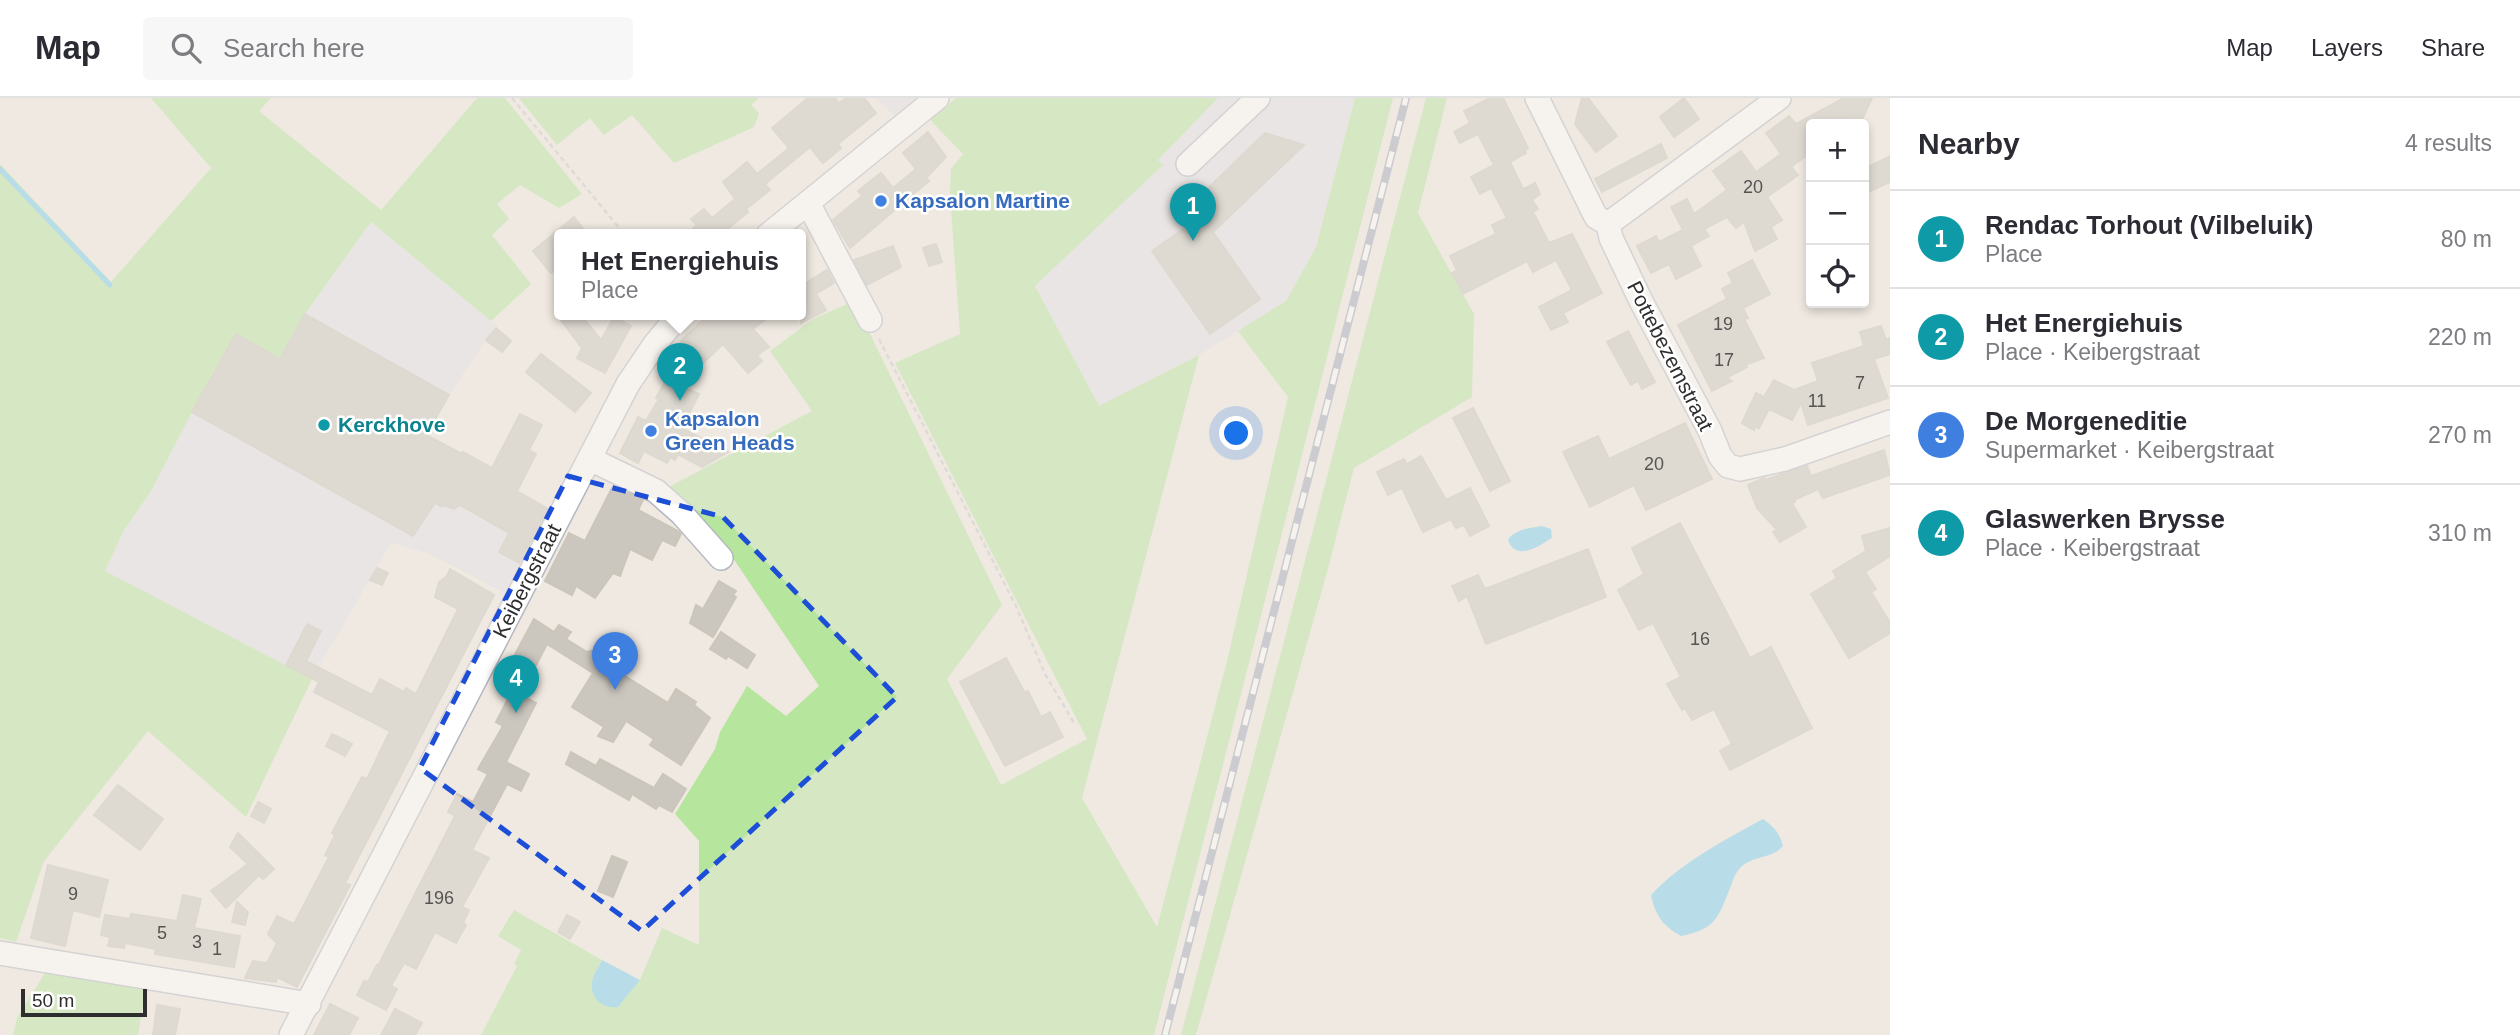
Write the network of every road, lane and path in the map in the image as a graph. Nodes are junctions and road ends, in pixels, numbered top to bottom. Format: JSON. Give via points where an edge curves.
{"nodes":[{"id":1,"x":512,"y":98,"type":"edge"},
{"id":2,"x":937,"y":98,"type":"edge"},
{"id":3,"x":1258,"y":98,"type":"edge"},
{"id":4,"x":1537,"y":98,"type":"edge"},
{"id":5,"x":1779,"y":98,"type":"edge"},
{"id":6,"x":1188,"y":164,"type":"dead end"},
{"id":7,"x":808,"y":203,"type":"junction"},
{"id":8,"x":1608,"y":223,"type":"junction"},
{"id":9,"x":620,"y":229,"type":"edge"},
{"id":10,"x":776,"y":229,"type":"edge"},
{"id":11,"x":675,"y":320,"type":"edge"},
{"id":12,"x":870,"y":320,"type":"joint"},
{"id":13,"x":1890,"y":422,"type":"edge"},
{"id":14,"x":590,"y":459,"type":"junction"},
{"id":15,"x":721,"y":558,"type":"dead end"},
{"id":16,"x":1074,"y":723,"type":"dead end"},
{"id":17,"x":0,"y":953,"type":"edge"},
{"id":18,"x":309,"y":1004,"type":"junction"},
{"id":19,"x":291,"y":1035,"type":"edge"}],
"edges":[{"from":1,"to":9,"type":"path"},
{"from":2,"to":7,"type":"street"},
{"from":3,"to":6,"type":"street"},
{"from":4,"to":8,"type":"street","name":"Pottebezemstraat","via":[[1596,217]]},
{"from":5,"to":8,"type":"street"},
{"from":7,"to":10,"type":"street"},
{"from":7,"to":12,"type":"street"},
{"from":8,"to":13,"type":"street","name":"Pottebezemstraat","via":[[1641,301],[1728,466],[1740,469],[1785,460]]},
{"from":11,"to":14,"type":"street","name":"Keibergstraat","via":[[628,384]]},
{"from":12,"to":16,"type":"path","via":[[1017,606],[1045,674]]},
{"from":14,"to":15,"type":"street","via":[[656,491]]},
{"from":14,"to":18,"type":"street","name":"Keibergstraat"},
{"from":17,"to":18,"type":"street"},
{"from":18,"to":19,"type":"street","name":"Keibergstraat"}]}
